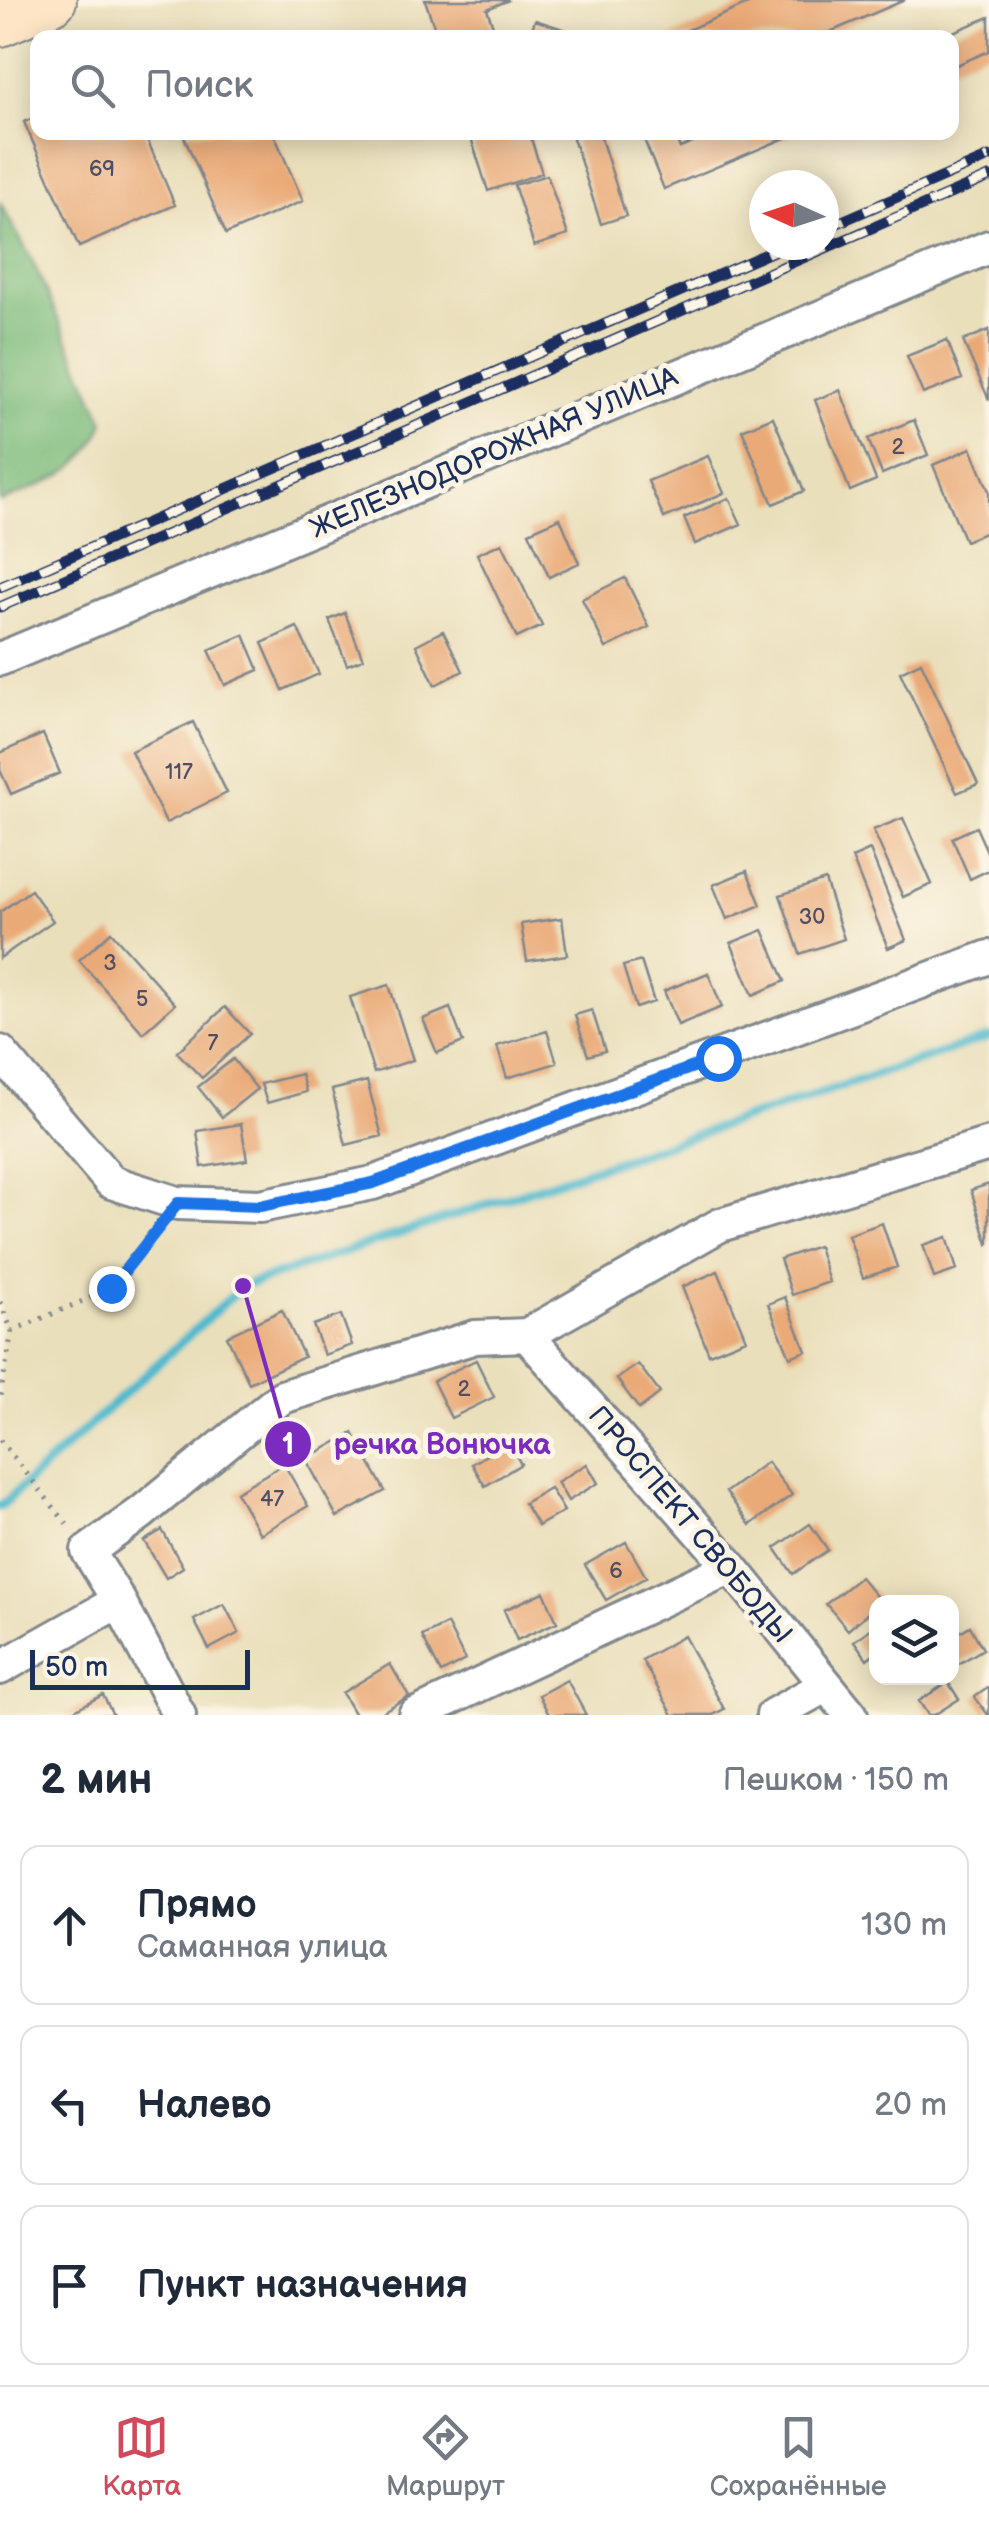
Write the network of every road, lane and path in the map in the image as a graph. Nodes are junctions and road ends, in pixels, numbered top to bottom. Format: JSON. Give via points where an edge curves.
{"nodes":[{"id":1,"x":52,"y":0,"type":"edge"},
{"id":2,"x":0,"y":22,"type":"edge"},
{"id":3,"x":989,"y":247,"type":"edge"},
{"id":4,"x":0,"y":659,"type":"edge"},
{"id":5,"x":989,"y":958,"type":"edge"},
{"id":6,"x":0,"y":1052,"type":"edge"},
{"id":7,"x":989,"y":1144,"type":"edge"},
{"id":8,"x":178,"y":1203,"type":"junction"},
{"id":9,"x":0,"y":1302,"type":"edge"},
{"id":10,"x":12,"y":1331,"type":"junction"},
{"id":11,"x":526,"y":1336,"type":"junction"},
{"id":12,"x":0,"y":1397,"type":"edge"},
{"id":13,"x":0,"y":1440,"type":"edge"},
{"id":14,"x":88,"y":1550,"type":"junction"},
{"id":15,"x":731,"y":1567,"type":"junction"},
{"id":16,"x":119,"y":1601,"type":"junction"},
{"id":17,"x":0,"y":1668,"type":"edge"},
{"id":18,"x":825,"y":1686,"type":"junction"},
{"id":19,"x":179,"y":1715,"type":"edge"},
{"id":20,"x":415,"y":1715,"type":"edge"},
{"id":21,"x":773,"y":1715,"type":"edge"},
{"id":22,"x":851,"y":1715,"type":"edge"}],
"edges":[{"from":1,"to":2,"type":"street"},
{"from":3,"to":4,"type":"street","name":"ЖЕЛЕЗНОДОРОЖНАЯ УЛИЦА"},
{"from":5,"to":8,"type":"street","via":[[373,1183],[260,1206]]},
{"from":6,"to":8,"type":"street","via":[[111,1182]]},
{"from":7,"to":11,"type":"street","via":[[720,1225]]},
{"from":8,"to":10,"type":"path","via":[[111,1288]]},
{"from":9,"to":10,"type":"path"},
{"from":10,"to":12,"type":"path"},
{"from":11,"to":14,"type":"street","via":[[476,1337],[282,1398]]},
{"from":11,"to":15,"type":"street","name":"ПРОСПЕКТ СВОБОДЫ"},
{"from":13,"to":14,"type":"path"},
{"from":14,"to":16,"type":"street"},
{"from":15,"to":18,"type":"street","name":"ПРОСПЕКТ СВОБОДЫ"},
{"from":15,"to":20,"type":"street"},
{"from":16,"to":17,"type":"street"},
{"from":16,"to":19,"type":"street"},
{"from":18,"to":21,"type":"street"},
{"from":18,"to":22,"type":"street","name":"ПРОСПЕКТ СВОБОДЫ"}]}
